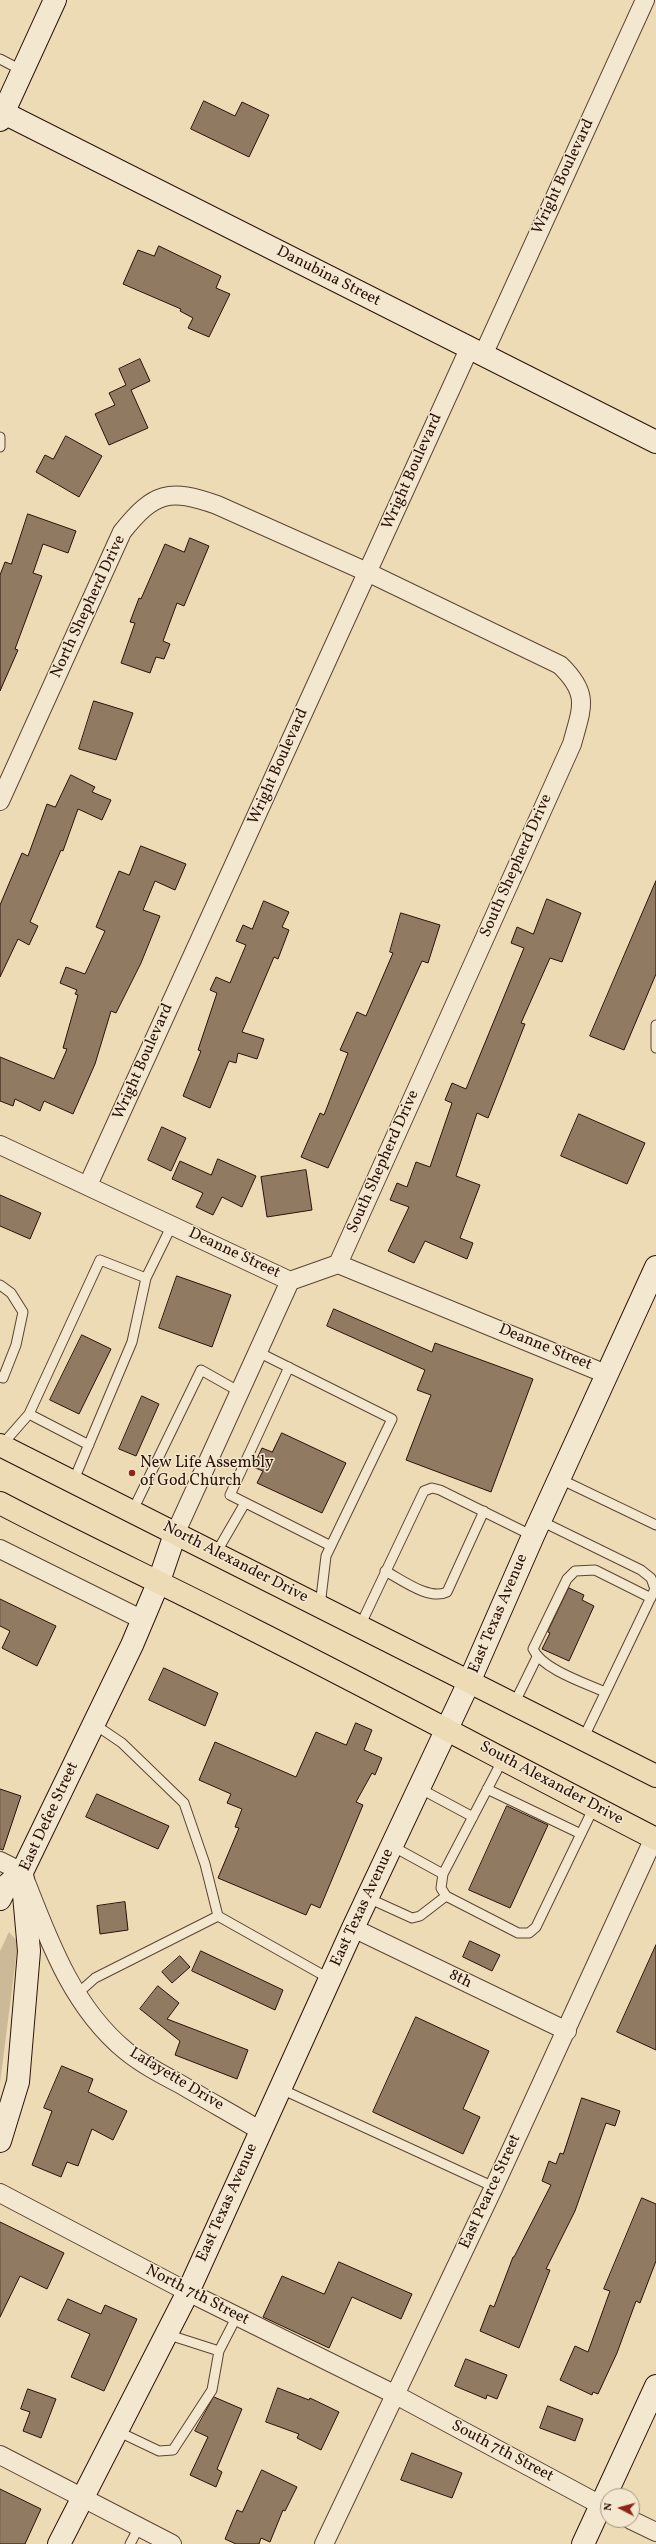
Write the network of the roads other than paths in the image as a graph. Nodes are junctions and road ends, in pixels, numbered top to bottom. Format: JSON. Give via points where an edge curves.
{"nodes":[{"id":1,"x":55,"y":0,"type":"edge"},
{"id":2,"x":645,"y":0,"type":"edge"},
{"id":3,"x":0,"y":59,"type":"edge"},
{"id":4,"x":23,"y":71,"type":"junction"},
{"id":5,"x":1,"y":115,"type":"edge"},
{"id":6,"x":476,"y":352,"type":"junction"},
{"id":7,"x":0,"y":437,"type":"edge"},
{"id":8,"x":656,"y":442,"type":"edge"},
{"id":9,"x":0,"y":447,"type":"edge"},
{"id":10,"x":367,"y":572,"type":"junction"},
{"id":11,"x":0,"y":801,"type":"edge"},
{"id":12,"x":656,"y":1025,"type":"edge"},
{"id":13,"x":656,"y":1048,"type":"edge"},
{"id":14,"x":0,"y":1145,"type":"edge"},
{"id":15,"x":88,"y":1185,"type":"junction"},
{"id":16,"x":172,"y":1225,"type":"junction"},
{"id":17,"x":338,"y":1264,"type":"junction"},
{"id":18,"x":656,"y":1267,"type":"edge"},
{"id":19,"x":146,"y":1278,"type":"junction"},
{"id":20,"x":290,"y":1281,"type":"junction"},
{"id":21,"x":0,"y":1285,"type":"edge"},
{"id":22,"x":258,"y":1352,"type":"junction"},
{"id":23,"x":289,"y":1367,"type":"junction"},
{"id":24,"x":606,"y":1374,"type":"junction"},
{"id":25,"x":0,"y":1377,"type":"edge"},
{"id":26,"x":240,"y":1392,"type":"junction"},
{"id":27,"x":29,"y":1414,"type":"junction"},
{"id":28,"x":0,"y":1445,"type":"edge"},
{"id":29,"x":89,"y":1445,"type":"junction"},
{"id":30,"x":560,"y":1479,"type":"junction"},
{"id":31,"x":73,"y":1482,"type":"junction"},
{"id":32,"x":245,"y":1502,"type":"junction"},
{"id":33,"x":0,"y":1503,"type":"edge"},
{"id":34,"x":484,"y":1511,"type":"junction"},
{"id":35,"x":132,"y":1512,"type":"junction"},
{"id":36,"x":656,"y":1525,"type":"edge"},
{"id":37,"x":537,"y":1529,"type":"junction"},
{"id":38,"x":175,"y":1534,"type":"junction"},
{"id":39,"x":331,"y":1546,"type":"junction"},
{"id":40,"x":0,"y":1549,"type":"edge"},
{"id":41,"x":215,"y":1554,"type":"junction"},
{"id":42,"x":385,"y":1571,"type":"junction"},
{"id":43,"x":159,"y":1581,"type":"junction"},
{"id":44,"x":651,"y":1598,"type":"junction"},
{"id":45,"x":320,"y":1606,"type":"junction"},
{"id":46,"x":143,"y":1620,"type":"junction"},
{"id":47,"x":360,"y":1626,"type":"junction"},
{"id":48,"x":537,"y":1657,"type":"junction"},
{"id":49,"x":469,"y":1682,"type":"junction"},
{"id":50,"x":605,"y":1692,"type":"junction"},
{"id":51,"x":514,"y":1702,"type":"junction"},
{"id":52,"x":94,"y":1724,"type":"junction"},
{"id":53,"x":447,"y":1729,"type":"junction"},
{"id":54,"x":583,"y":1739,"type":"junction"},
{"id":55,"x":503,"y":1759,"type":"junction"},
{"id":56,"x":656,"y":1776,"type":"edge"},
{"id":57,"x":419,"y":1788,"type":"junction"},
{"id":58,"x":487,"y":1789,"type":"junction"},
{"id":59,"x":594,"y":1807,"type":"junction"},
{"id":60,"x":473,"y":1817,"type":"junction"},
{"id":61,"x":581,"y":1834,"type":"junction"},
{"id":62,"x":655,"y":1839,"type":"edge"},
{"id":63,"x":392,"y":1846,"type":"junction"},
{"id":64,"x":0,"y":1861,"type":"edge"},
{"id":65,"x":22,"y":1872,"type":"junction"},
{"id":66,"x":443,"y":1874,"type":"junction"},
{"id":67,"x":446,"y":1896,"type":"junction"},
{"id":68,"x":368,"y":1898,"type":"junction"},
{"id":69,"x":0,"y":1899,"type":"edge"},
{"id":70,"x":218,"y":1916,"type":"junction"},
{"id":71,"x":354,"y":1928,"type":"junction"},
{"id":72,"x":330,"y":1979,"type":"junction"},
{"id":73,"x":76,"y":1994,"type":"junction"},
{"id":74,"x":567,"y":2031,"type":"junction"},
{"id":75,"x":281,"y":2089,"type":"junction"},
{"id":76,"x":261,"y":2131,"type":"junction"},
{"id":77,"x":0,"y":2141,"type":"edge"},
{"id":78,"x":494,"y":2187,"type":"junction"},
{"id":79,"x":0,"y":2193,"type":"edge"},
{"id":80,"x":188,"y":2292,"type":"junction"},
{"id":81,"x":237,"y":2316,"type":"junction"},
{"id":82,"x":166,"y":2334,"type":"junction"},
{"id":83,"x":219,"y":2351,"type":"junction"},
{"id":84,"x":656,"y":2386,"type":"edge"},
{"id":85,"x":396,"y":2395,"type":"junction"},
{"id":86,"x":117,"y":2431,"type":"junction"},
{"id":87,"x":0,"y":2455,"type":"edge"},
{"id":88,"x":613,"y":2488,"type":"edge"},
{"id":89,"x":83,"y":2497,"type":"junction"},
{"id":90,"x":600,"y":2504,"type":"edge"},
{"id":91,"x":600,"y":2515,"type":"edge"},
{"id":92,"x":640,"y":2524,"type":"edge"},
{"id":93,"x":139,"y":2527,"type":"junction"},
{"id":94,"x":656,"y":2532,"type":"edge"},
{"id":95,"x":59,"y":2544,"type":"edge"},
{"id":96,"x":130,"y":2544,"type":"edge"},
{"id":97,"x":172,"y":2544,"type":"edge"},
{"id":98,"x":324,"y":2544,"type":"edge"},
{"id":99,"x":583,"y":2544,"type":"edge"}],
"edges":[{"from":1,"to":4,"type":"main road"},
{"from":2,"to":6,"type":"street","name":"Wright Boulevard"},
{"from":3,"to":4,"type":"lane"},
{"from":4,"to":5,"type":"main road"},
{"from":5,"to":6,"type":"main road","name":"Danubina Street"},
{"from":6,"to":8,"type":"main road","name":"Danubina Street"},
{"from":6,"to":10,"type":"street","name":"Wright Boulevard"},
{"from":7,"to":9,"type":"lane"},
{"from":10,"to":11,"type":"street","name":"North Shepherd Drive","via":[[196,497],[174,495],[156,498],[137,513],[122,532]]},
{"from":10,"to":15,"type":"street","name":"Wright Boulevard"},
{"from":10,"to":17,"type":"street","name":"South Shepherd Drive","via":[[560,665],[575,679],[582,694],[580,716],[572,744]]},
{"from":12,"to":13,"type":"lane"},
{"from":14,"to":15,"type":"street","name":"Deanne Street"},
{"from":15,"to":16,"type":"street","name":"Deanne Street"},
{"from":16,"to":19,"type":"lane"},
{"from":16,"to":20,"type":"street","name":"Deanne Street"},
{"from":17,"to":20,"type":"street","name":"Deanne Street"},
{"from":17,"to":24,"type":"street","name":"Deanne Street"},
{"from":18,"to":24,"type":"main road","name":"East Texas Avenue"},
{"from":19,"to":27,"type":"lane","via":[[100,1260]]},
{"from":19,"to":29,"type":"lane","via":[[132,1342]]},
{"from":20,"to":22,"type":"street"},
{"from":21,"to":25,"type":"lane","via":[[11,1293],[22,1312],[16,1345],[3,1378]]},
{"from":22,"to":23,"type":"lane"},
{"from":22,"to":26,"type":"street"},
{"from":23,"to":32,"type":"lane","via":[[230,1495]]},
{"from":23,"to":39,"type":"lane","via":[[392,1419]]},
{"from":24,"to":30,"type":"main road","name":"East Texas Avenue"},
{"from":26,"to":35,"type":"lane","via":[[201,1370]]},
{"from":26,"to":38,"type":"street"},
{"from":27,"to":28,"type":"lane"},
{"from":27,"to":29,"type":"lane"},
{"from":28,"to":31,"type":"main road","name":"North Alexander Drive"},
{"from":29,"to":31,"type":"lane"},
{"from":30,"to":36,"type":"lane"},
{"from":30,"to":37,"type":"main road","name":"East Texas Avenue"},
{"from":31,"to":35,"type":"main road","name":"North Alexander Drive"},
{"from":32,"to":39,"type":"lane"},
{"from":32,"to":41,"type":"lane"},
{"from":33,"to":43,"type":"main road","via":[[91,1551]]},
{"from":34,"to":37,"type":"lane"},
{"from":34,"to":42,"type":"lane","via":[[440,1490],[432,1488],[424,1491]]},
{"from":34,"to":42,"type":"lane","via":[[447,1592],[440,1595],[432,1594]]},
{"from":35,"to":38,"type":"main road","name":"North Alexander Drive"},
{"from":37,"to":44,"type":"lane","via":[[641,1570],[651,1578],[655,1589]]},
{"from":37,"to":49,"type":"main road","name":"East Texas Avenue"},
{"from":38,"to":41,"type":"main road","name":"North Alexander Drive"},
{"from":38,"to":43,"type":"main road","name":"East Defee Street"},
{"from":39,"to":45,"type":"lane","via":[[326,1556]]},
{"from":40,"to":46,"type":"street"},
{"from":41,"to":45,"type":"main road","name":"North Alexander Drive"},
{"from":42,"to":47,"type":"lane"},
{"from":43,"to":46,"type":"main road","name":"East Defee Street"},
{"from":43,"to":53,"type":"main road"},
{"from":44,"to":48,"type":"lane","via":[[595,1570],[575,1571],[567,1579],[534,1648]]},
{"from":44,"to":50,"type":"lane"},
{"from":45,"to":47,"type":"main road","name":"North Alexander Drive"},
{"from":46,"to":52,"type":"main road","name":"East Defee Street"},
{"from":47,"to":49,"type":"main road","name":"North Alexander Drive"},
{"from":48,"to":50,"type":"lane","via":[[548,1665]]},
{"from":48,"to":51,"type":"lane"},
{"from":49,"to":51,"type":"main road"},
{"from":49,"to":53,"type":"main road","name":"East Texas Avenue"},
{"from":50,"to":54,"type":"lane"},
{"from":51,"to":54,"type":"main road"},
{"from":52,"to":65,"type":"main road","name":"East Defee Street"},
{"from":52,"to":70,"type":"lane","via":[[122,1743],[184,1803]]},
{"from":53,"to":55,"type":"main road","name":"South Alexander Drive"},
{"from":53,"to":57,"type":"main road","name":"East Texas Avenue"},
{"from":54,"to":56,"type":"main road"},
{"from":55,"to":58,"type":"lane"},
{"from":55,"to":59,"type":"main road","name":"South Alexander Drive"},
{"from":57,"to":60,"type":"lane"},
{"from":57,"to":63,"type":"main road","name":"East Texas Avenue"},
{"from":58,"to":60,"type":"lane"},
{"from":58,"to":61,"type":"lane"},
{"from":59,"to":61,"type":"lane"},
{"from":59,"to":62,"type":"main road","name":"South Alexander Drive"},
{"from":60,"to":66,"type":"lane"},
{"from":61,"to":67,"type":"lane","via":[[536,1927],[529,1933],[518,1933]]},
{"from":62,"to":74,"type":"street","name":"East Pearce Street"},
{"from":63,"to":66,"type":"lane"},
{"from":63,"to":68,"type":"main road","name":"East Texas Avenue"},
{"from":64,"to":65,"type":"street"},
{"from":65,"to":69,"type":"main road","via":[[7,1885]]},
{"from":65,"to":73,"type":"street","name":"Lafayette Drive","via":[[50,1944]]},
{"from":65,"to":77,"type":"main road","name":"East Defee Street","via":[[28,1959],[18,2082]]},
{"from":66,"to":67,"type":"lane","via":[[441,1888]]},
{"from":67,"to":68,"type":"lane","via":[[420,1916],[412,1918]]},
{"from":68,"to":71,"type":"main road","name":"East Texas Avenue"},
{"from":70,"to":72,"type":"lane"},
{"from":70,"to":73,"type":"lane","via":[[95,1978]]},
{"from":71,"to":72,"type":"main road","name":"East Texas Avenue"},
{"from":71,"to":74,"type":"street","name":"8th"},
{"from":72,"to":75,"type":"main road","name":"East Texas Avenue"},
{"from":73,"to":76,"type":"street","name":"Lafayette Drive","via":[[126,2051]]},
{"from":74,"to":78,"type":"street","name":"East Pearce Street"},
{"from":75,"to":76,"type":"main road","name":"East Texas Avenue"},
{"from":75,"to":78,"type":"lane"},
{"from":76,"to":80,"type":"main road","name":"East Texas Avenue"},
{"from":78,"to":85,"type":"street","name":"East Pearce Street"},
{"from":79,"to":80,"type":"street","name":"North 7th Street"},
{"from":80,"to":81,"type":"street","name":"North 7th Street"},
{"from":80,"to":82,"type":"main road","name":"East Texas Avenue"},
{"from":81,"to":83,"type":"lane"},
{"from":81,"to":85,"type":"street","name":"North 7th Street"},
{"from":82,"to":83,"type":"lane"},
{"from":82,"to":86,"type":"main road","name":"East Texas Avenue"},
{"from":83,"to":86,"type":"lane","via":[[212,2390],[173,2450],[159,2451]]},
{"from":84,"to":88,"type":"main road"},
{"from":85,"to":90,"type":"street","name":"South 7th Street"},
{"from":85,"to":98,"type":"street","name":"East Pearce Street"},
{"from":86,"to":89,"type":"main road","name":"East Texas Avenue"},
{"from":87,"to":89,"type":"street"},
{"from":89,"to":93,"type":"street"},
{"from":89,"to":95,"type":"main road","name":"East Texas Avenue"},
{"from":91,"to":99,"type":"main road"},
{"from":92,"to":94,"type":"street"},
{"from":93,"to":96,"type":"lane"},
{"from":93,"to":97,"type":"street"}]}
